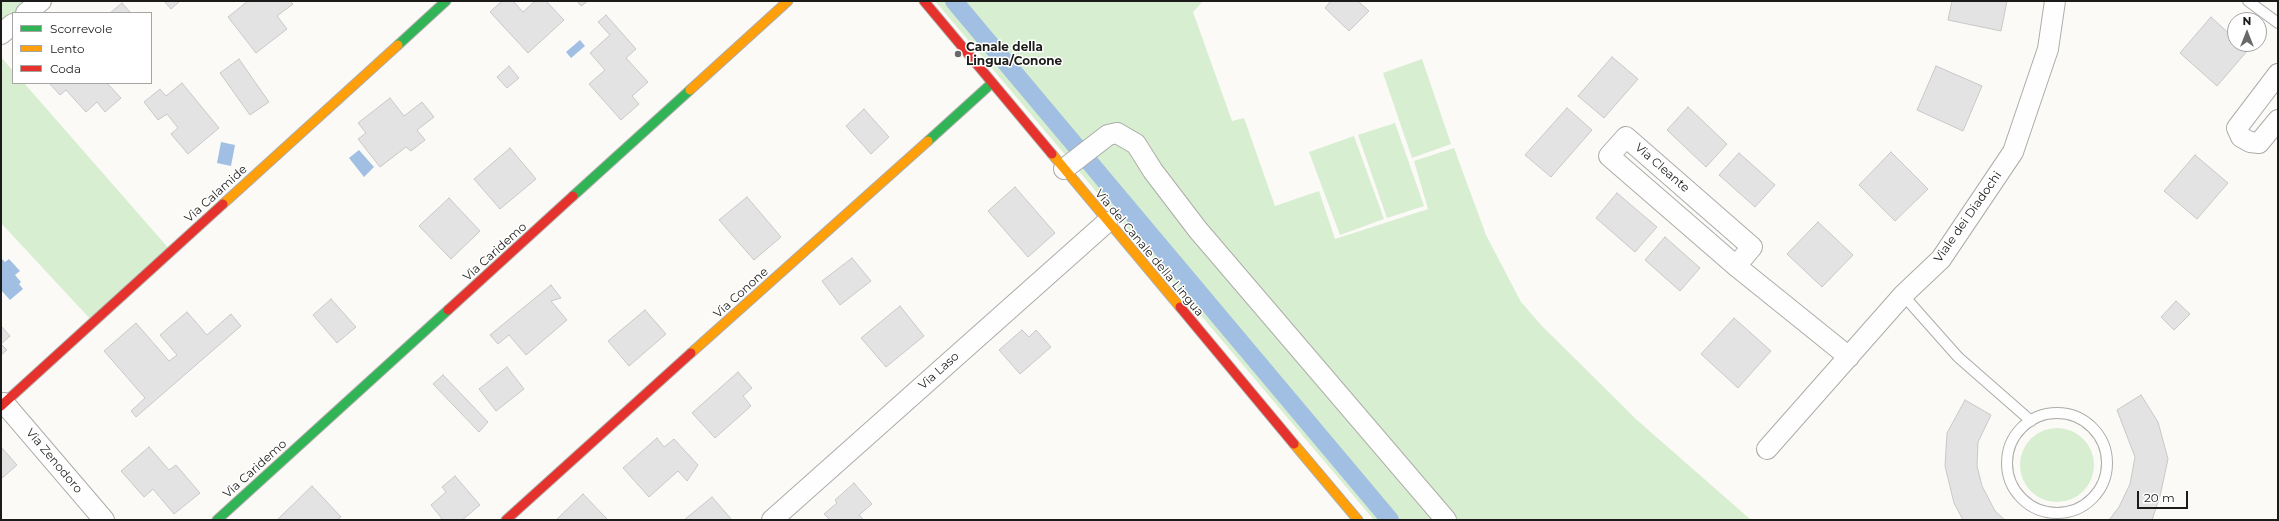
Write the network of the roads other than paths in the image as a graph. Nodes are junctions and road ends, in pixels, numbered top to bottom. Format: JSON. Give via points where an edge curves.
{"nodes":[{"id":1,"x":41,"y":1,"type":"edge"},
{"id":2,"x":446,"y":1,"type":"edge"},
{"id":3,"x":788,"y":1,"type":"edge"},
{"id":4,"x":924,"y":1,"type":"edge"},
{"id":5,"x":2055,"y":1,"type":"edge"},
{"id":6,"x":2248,"y":1,"type":"edge"},
{"id":7,"x":27,"y":12,"type":"edge"},
{"id":8,"x":2278,"y":23,"type":"edge"},
{"id":9,"x":12,"y":25,"type":"edge"},
{"id":10,"x":1,"y":34,"type":"edge"},
{"id":11,"x":2278,"y":74,"type":"edge"},
{"id":12,"x":992,"y":83,"type":"junction"},
{"id":13,"x":2278,"y":120,"type":"edge"},
{"id":14,"x":1070,"y":164,"type":"junction"},
{"id":15,"x":1107,"y":222,"type":"junction"},
{"id":16,"x":1736,"y":266,"type":"junction"},
{"id":17,"x":1903,"y":295,"type":"junction"},
{"id":18,"x":1849,"y":357,"type":"junction"},
{"id":19,"x":3,"y":404,"type":"edge"},
{"id":20,"x":2031,"y":421,"type":"junction"},
{"id":21,"x":1767,"y":449,"type":"dead end"},
{"id":22,"x":104,"y":520,"type":"edge"},
{"id":23,"x":217,"y":520,"type":"edge"},
{"id":24,"x":506,"y":520,"type":"edge"},
{"id":25,"x":772,"y":520,"type":"edge"},
{"id":26,"x":1358,"y":520,"type":"edge"},
{"id":27,"x":1446,"y":520,"type":"edge"}],
"edges":[{"from":1,"to":7,"type":"street"},
{"from":2,"to":19,"type":"street","name":"Via Calamide"},
{"from":3,"to":23,"type":"street","name":"Via Caridemo"},
{"from":4,"to":12,"type":"street","name":"Via del Canale della Lingua"},
{"from":5,"to":17,"type":"street","name":"Viale dei Diadochi","via":[[2048,49],[2013,152],[1941,259]]},
{"from":6,"to":8,"type":"lane"},
{"from":9,"to":10,"type":"street"},
{"from":11,"to":13,"type":"street","via":[[2237,128],[2241,137],[2259,143]]},
{"from":12,"to":14,"type":"street","name":"Via del Canale della Lingua"},
{"from":12,"to":24,"type":"street","name":"Via Conone"},
{"from":14,"to":15,"type":"street","name":"Via del Canale della Lingua"},
{"from":14,"to":27,"type":"street","via":[[1098,141],[1117,133],[1136,144],[1198,230]]},
{"from":15,"to":25,"type":"street","name":"Via Laso"},
{"from":15,"to":26,"type":"street","name":"Via del Canale della Lingua"},
{"from":16,"to":16,"type":"street","name":"Via Cleante","via":[[1752,247],[1626,137],[1609,156]]},
{"from":16,"to":18,"type":"street","name":"Via Cleante"},
{"from":17,"to":18,"type":"street","name":"Viale dei Diadochi"},
{"from":17,"to":20,"type":"lane","via":[[1958,357]]},
{"from":18,"to":21,"type":"street","name":"Viale dei Diadochi"},
{"from":19,"to":22,"type":"street","name":"Via Zenodoro"},
{"from":20,"to":20,"type":"lane","via":[[2018,433],[2009,451],[2008,471],[2014,487],[2028,503],[2053,513],[2070,511],[2088,502],[2102,486],[2107,466],[2105,448],[2096,432],[2080,419],[2061,414],[2042,416]]}]}
